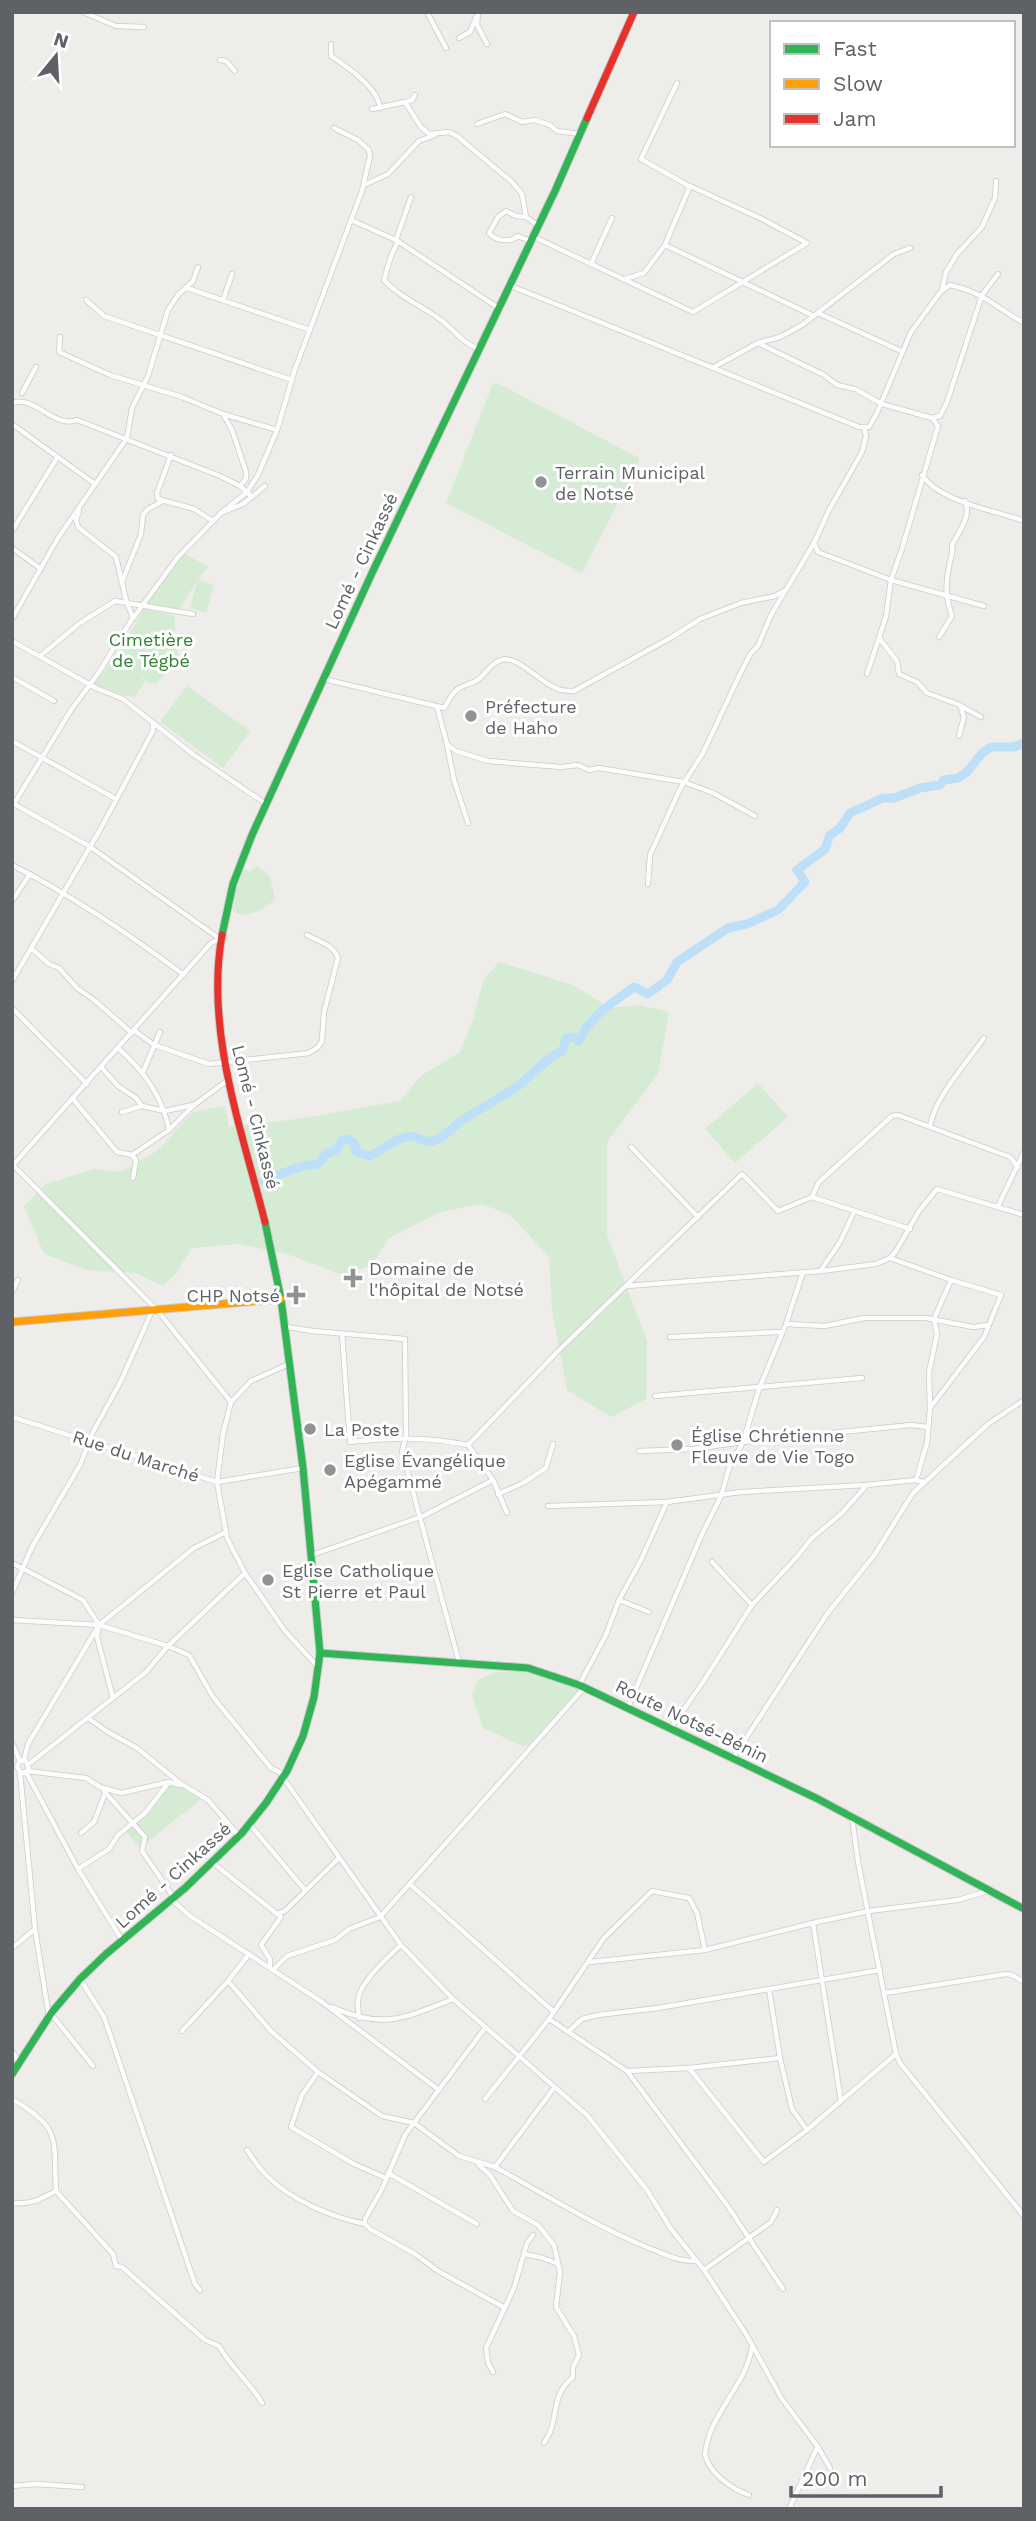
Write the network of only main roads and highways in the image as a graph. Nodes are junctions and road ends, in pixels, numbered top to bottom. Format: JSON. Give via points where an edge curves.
{"nodes":[{"id":1,"x":634,"y":12,"type":"edge"},
{"id":2,"x":281,"y":1299,"type":"junction"},
{"id":3,"x":12,"y":1322,"type":"edge"},
{"id":4,"x":320,"y":1653,"type":"junction"},
{"id":5,"x":1024,"y":1909,"type":"edge"},
{"id":6,"x":12,"y":2074,"type":"edge"}],
"edges":[{"from":1,"to":2,"type":"main road","name":"Lomé - Cinkassé","via":[[539,227],[323,679],[233,884],[220,939],[217,990],[224,1061]]},
{"from":2,"to":3,"type":"main road"},
{"from":2,"to":4,"type":"main road","name":"Lomé - Cinkassé"},
{"from":4,"to":5,"type":"main road","name":"Route Notsé-Bénin","via":[[528,1668],[582,1686],[852,1816]]},
{"from":4,"to":6,"type":"main road","name":"Lomé - Cinkassé","via":[[305,1727],[285,1777],[251,1826],[80,1978]]}]}
